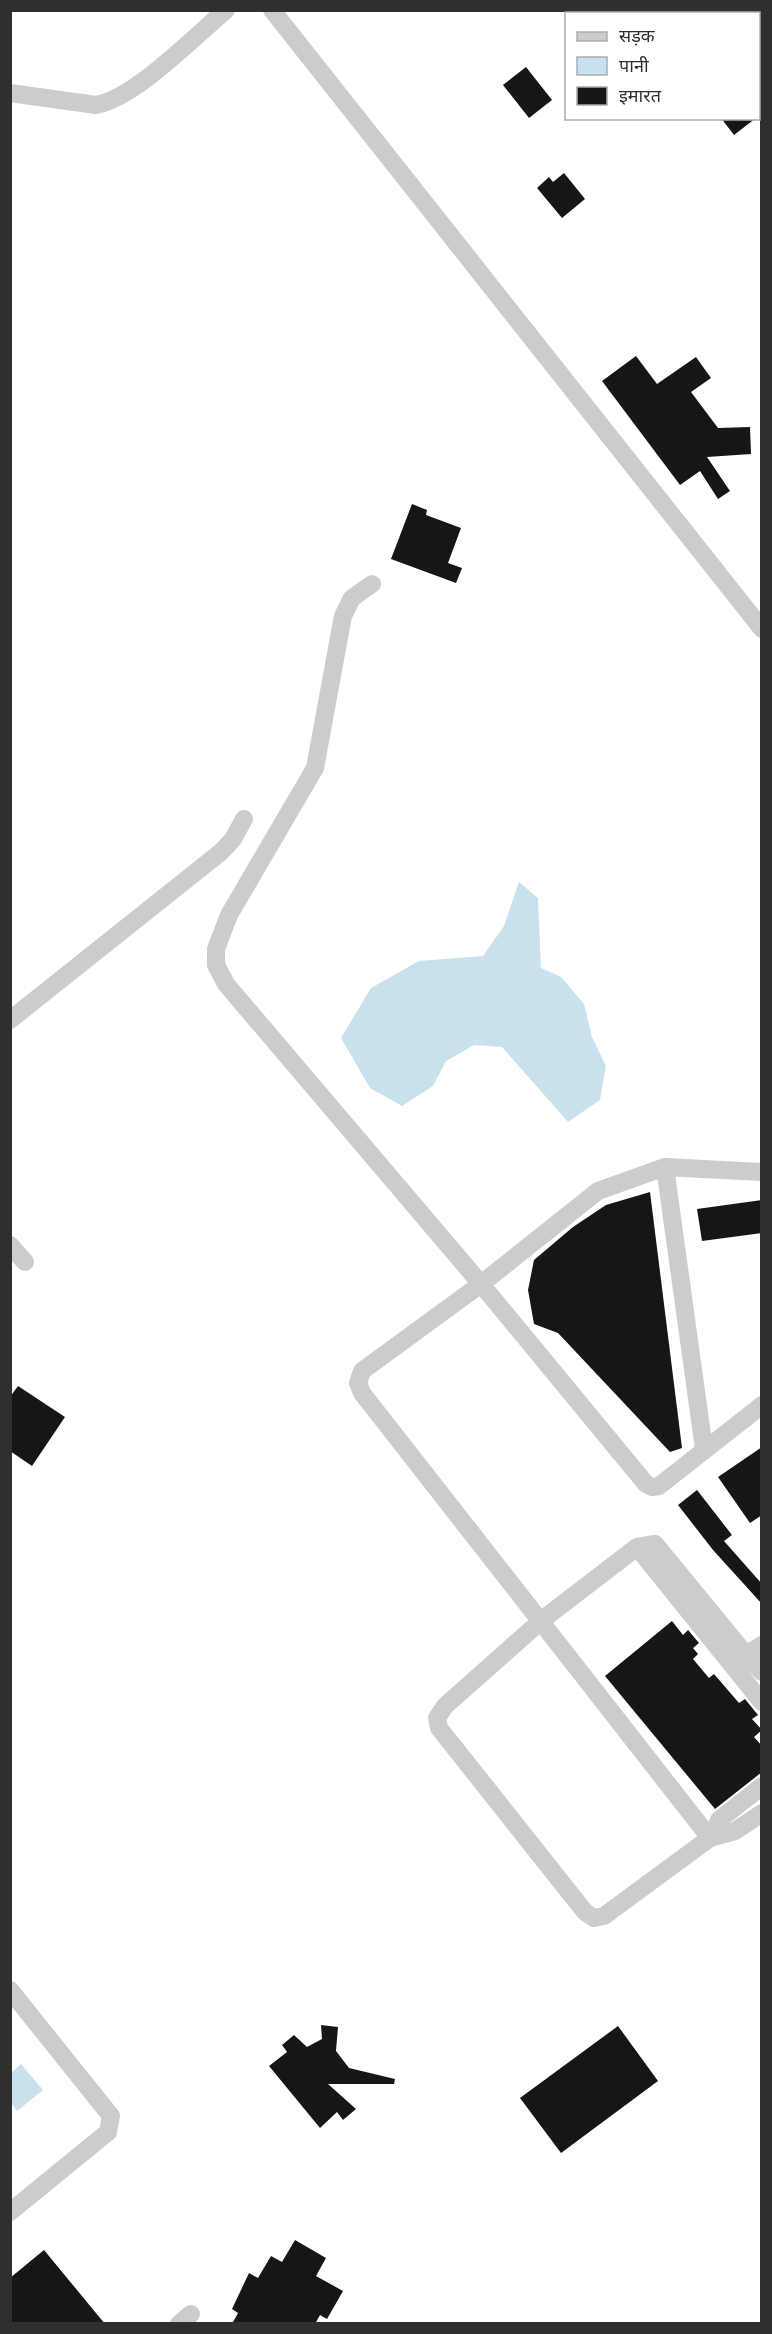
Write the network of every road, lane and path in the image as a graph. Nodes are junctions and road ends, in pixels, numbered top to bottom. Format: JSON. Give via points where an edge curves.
{"nodes":[{"id":1,"x":226,"y":10,"type":"edge"},
{"id":2,"x":272,"y":10,"type":"edge"},
{"id":3,"x":10,"y":93,"type":"edge"},
{"id":4,"x":372,"y":584,"type":"dead end"},
{"id":5,"x":762,"y":629,"type":"edge"},
{"id":6,"x":244,"y":819,"type":"dead end"},
{"id":7,"x":10,"y":1020,"type":"edge"},
{"id":8,"x":665,"y":1167,"type":"junction"},
{"id":9,"x":762,"y":1172,"type":"edge"},
{"id":10,"x":10,"y":1245,"type":"edge"},
{"id":11,"x":25,"y":1262,"type":"dead end"},
{"id":12,"x":481,"y":1284,"type":"junction"},
{"id":13,"x":762,"y":1405,"type":"edge"},
{"id":14,"x":704,"y":1449,"type":"junction"},
{"id":15,"x":637,"y":1547,"type":"junction"},
{"id":16,"x":542,"y":1620,"type":"junction"},
{"id":17,"x":754,"y":1650,"type":"edge"},
{"id":18,"x":762,"y":1672,"type":"edge"},
{"id":19,"x":762,"y":1701,"type":"edge"},
{"id":20,"x":762,"y":1786,"type":"edge"},
{"id":21,"x":762,"y":1813,"type":"edge"},
{"id":22,"x":711,"y":1837,"type":"junction"},
{"id":23,"x":10,"y":1990,"type":"edge"},
{"id":24,"x":10,"y":2212,"type":"edge"}],
"edges":[{"from":1,"to":3,"type":"street","via":[[152,73],[109,103],[96,105]]},
{"from":2,"to":5,"type":"street"},
{"from":4,"to":12,"type":"street","via":[[352,598],[343,616],[315,768],[229,915],[216,949],[216,965],[226,984]]},
{"from":6,"to":7,"type":"street","via":[[222,852]]},
{"from":8,"to":9,"type":"street"},
{"from":8,"to":12,"type":"street","via":[[598,1191]]},
{"from":8,"to":14,"type":"street"},
{"from":10,"to":11,"type":"street"},
{"from":12,"to":14,"type":"street","via":[[646,1484],[659,1486]]},
{"from":12,"to":16,"type":"street","via":[[362,1371],[358,1383]]},
{"from":13,"to":14,"type":"street"},
{"from":15,"to":16,"type":"street"},
{"from":15,"to":17,"type":"street","via":[[655,1544]]},
{"from":15,"to":19,"type":"street"},
{"from":16,"to":22,"type":"street"},
{"from":16,"to":22,"type":"street","via":[[445,1706],[437,1718],[439,1728],[585,1912],[594,1918],[604,1916]]},
{"from":17,"to":18,"type":"street"},
{"from":20,"to":22,"type":"street","via":[[719,1820]]},
{"from":21,"to":22,"type":"street","via":[[735,1831]]},
{"from":23,"to":24,"type":"street","via":[[111,2116],[112,2123],[108,2132]]}]}
